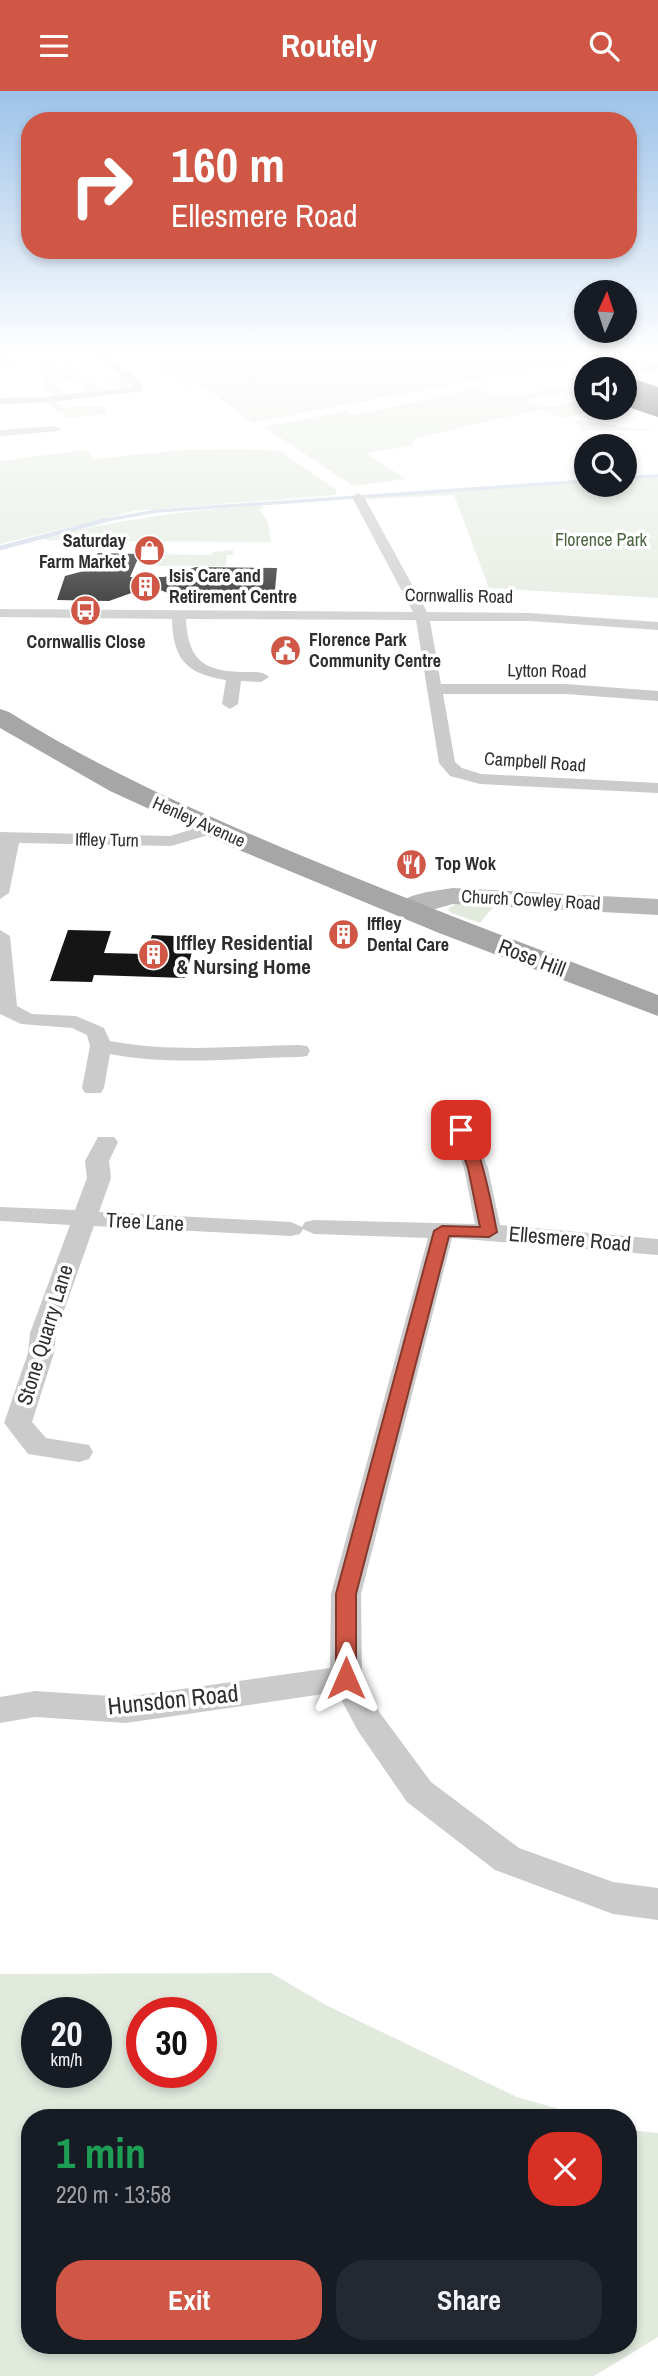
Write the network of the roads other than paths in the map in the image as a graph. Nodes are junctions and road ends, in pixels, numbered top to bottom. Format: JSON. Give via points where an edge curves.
{"nodes":[{"id":1,"x":358,"y":497,"type":"dead end"},
{"id":2,"x":0,"y":613,"type":"edge"},
{"id":3,"x":179,"y":614,"type":"junction"},
{"id":4,"x":422,"y":615,"type":"junction"},
{"id":5,"x":658,"y":626,"type":"edge"},
{"id":6,"x":234,"y":677,"type":"junction"},
{"id":7,"x":261,"y":677,"type":"dead end"},
{"id":8,"x":436,"y":689,"type":"junction"},
{"id":9,"x":658,"y":696,"type":"edge"},
{"id":10,"x":230,"y":704,"type":"dead end"},
{"id":11,"x":0,"y":717,"type":"edge"},
{"id":12,"x":658,"y":788,"type":"edge"},
{"id":13,"x":213,"y":828,"type":"junction"},
{"id":14,"x":5,"y":837,"type":"edge"},
{"id":15,"x":0,"y":893,"type":"edge"},
{"id":16,"x":658,"y":907,"type":"edge"},
{"id":17,"x":407,"y":909,"type":"junction"},
{"id":18,"x":0,"y":936,"type":"edge"},
{"id":19,"x":658,"y":1006,"type":"edge"},
{"id":20,"x":101,"y":1046,"type":"junction"},
{"id":21,"x":299,"y":1051,"type":"dead end"},
{"id":22,"x":93,"y":1088,"type":"dead end"},
{"id":23,"x":464,"y":1128,"type":"dead end"},
{"id":24,"x":106,"y":1142,"type":"dead end"},
{"id":25,"x":0,"y":1214,"type":"edge"},
{"id":26,"x":82,"y":1218,"type":"junction"},
{"id":27,"x":302,"y":1228,"type":"joint"},
{"id":28,"x":442,"y":1231,"type":"junction"},
{"id":29,"x":489,"y":1232,"type":"junction"},
{"id":30,"x":658,"y":1247,"type":"edge"},
{"id":31,"x":79,"y":1452,"type":"dead end"},
{"id":32,"x":346,"y":1678,"type":"junction"},
{"id":33,"x":0,"y":1710,"type":"edge"},
{"id":34,"x":658,"y":1904,"type":"edge"}],
"edges":[{"from":1,"to":4,"type":"street","name":"Campbell Road"},
{"from":2,"to":3,"type":"street","name":"Cornwallis Road"},
{"from":3,"to":4,"type":"street","name":"Cornwallis Road"},
{"from":3,"to":6,"type":"street","via":[[178,636],[194,667]]},
{"from":4,"to":5,"type":"street","name":"Cornwallis Road"},
{"from":4,"to":8,"type":"street","name":"Campbell Road"},
{"from":6,"to":7,"type":"street"},
{"from":6,"to":10,"type":"street"},
{"from":8,"to":9,"type":"street","name":"Lytton Road","via":[[566,689]]},
{"from":8,"to":12,"type":"street","name":"Campbell Road","via":[[447,762],[456,772],[480,779]]},
{"from":11,"to":13,"type":"main road","name":"Henley Avenue","via":[[95,775]]},
{"from":13,"to":14,"type":"street","name":"Iffley Turn","via":[[171,841]]},
{"from":13,"to":17,"type":"main road","name":"Henley Avenue"},
{"from":14,"to":15,"type":"street"},
{"from":16,"to":17,"type":"main road","name":"Church Cowley Road","via":[[453,896]]},
{"from":17,"to":19,"type":"main road","name":"Rose Hill"},
{"from":18,"to":20,"type":"street","via":[[7,1009],[29,1020],[76,1022],[97,1032]]},
{"from":20,"to":21,"type":"street","via":[[133,1053],[215,1056]]},
{"from":20,"to":22,"type":"street"},
{"from":23,"to":29,"type":"street"},
{"from":24,"to":26,"type":"street","via":[[97,1161],[99,1178]]},
{"from":25,"to":26,"type":"street","name":"Tree Lane"},
{"from":26,"to":27,"type":"street","name":"Tree Lane"},
{"from":26,"to":31,"type":"street","name":"Stone Quarry Lane","via":[[18,1423],[38,1447]]},
{"from":27,"to":28,"type":"street","name":"Ellesmere Road"},
{"from":28,"to":29,"type":"street","name":"Ellesmere Road"},
{"from":28,"to":32,"type":"street","via":[[346,1594]]},
{"from":29,"to":30,"type":"street","name":"Ellesmere Road"},
{"from":32,"to":33,"type":"street","name":"Hunsdon Road","via":[[126,1710],[35,1705]]},
{"from":32,"to":34,"type":"street","via":[[369,1722],[419,1792],[507,1859],[613,1898]]}]}
